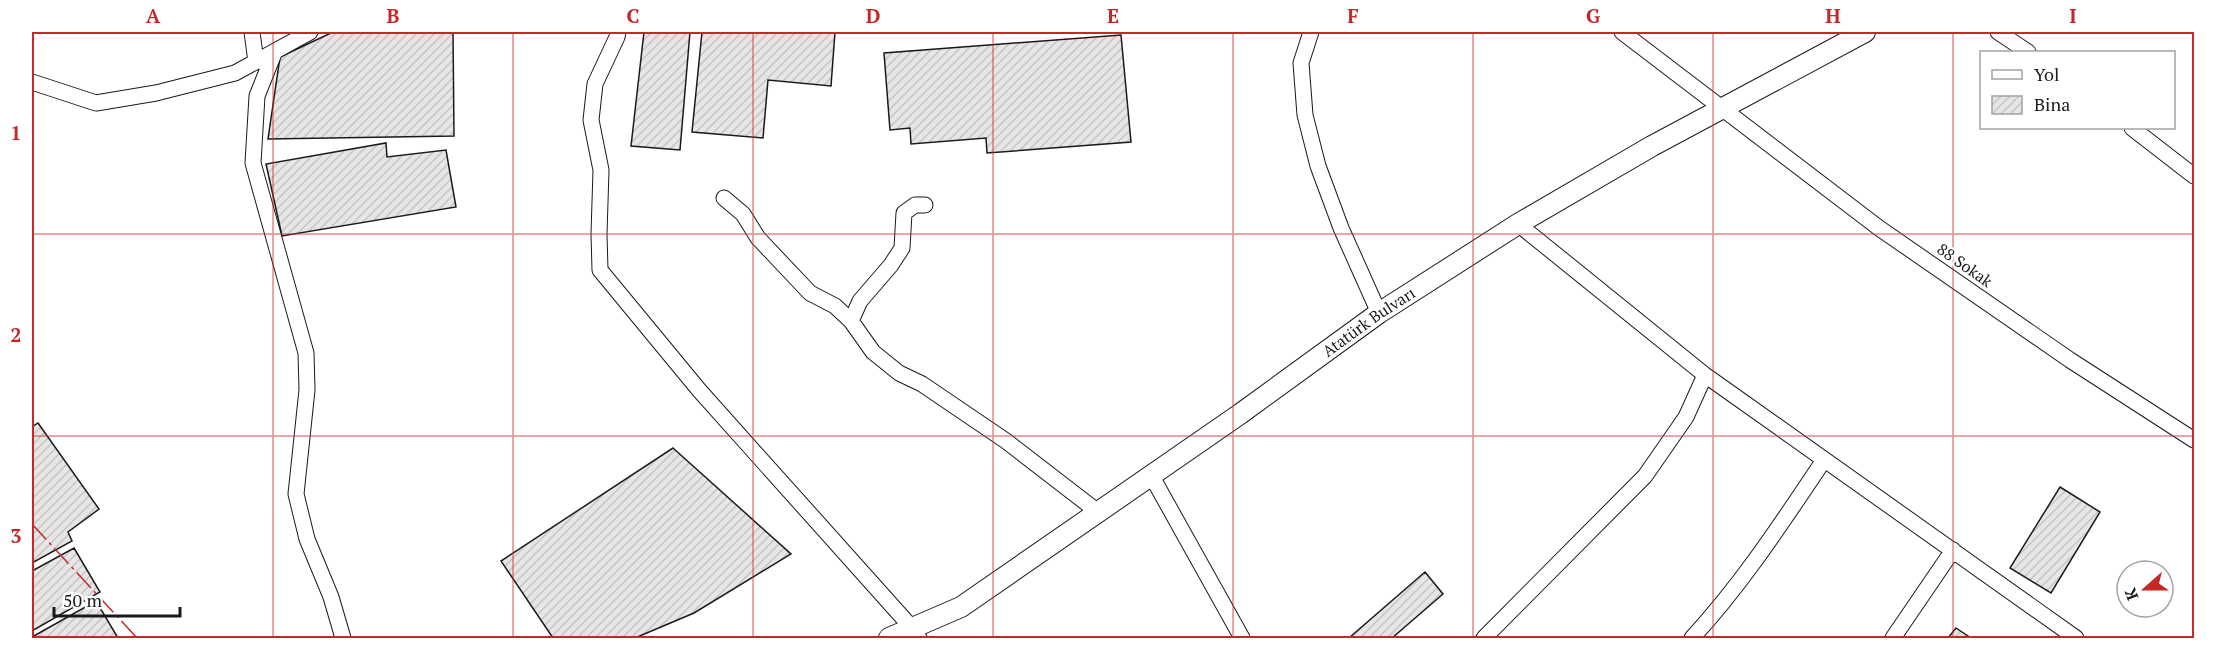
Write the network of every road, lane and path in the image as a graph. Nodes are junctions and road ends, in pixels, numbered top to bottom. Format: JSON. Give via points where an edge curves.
{"nodes":[{"id":1,"x":252,"y":32,"type":"edge"},
{"id":2,"x":310,"y":32,"type":"edge"},
{"id":3,"x":618,"y":32,"type":"edge"},
{"id":4,"x":1311,"y":32,"type":"edge"},
{"id":5,"x":1622,"y":32,"type":"edge"},
{"id":6,"x":1865,"y":32,"type":"edge"},
{"id":7,"x":1998,"y":32,"type":"edge"},
{"id":8,"x":275,"y":51,"type":"junction"},
{"id":9,"x":2026,"y":51,"type":"edge"},
{"id":10,"x":256,"y":62,"type":"junction"},
{"id":11,"x":32,"y":82,"type":"edge"},
{"id":12,"x":1722,"y":108,"type":"junction"},
{"id":13,"x":2133,"y":129,"type":"edge"},
{"id":14,"x":2194,"y":176,"type":"edge"},
{"id":15,"x":724,"y":198,"type":"dead end"},
{"id":16,"x":925,"y":205,"type":"dead end"},
{"id":17,"x":1518,"y":224,"type":"junction"},
{"id":18,"x":1379,"y":313,"type":"junction"},
{"id":19,"x":851,"y":321,"type":"junction"},
{"id":20,"x":1705,"y":375,"type":"junction"},
{"id":21,"x":2194,"y":441,"type":"edge"},
{"id":22,"x":1824,"y":460,"type":"junction"},
{"id":23,"x":1151,"y":475,"type":"junction"},
{"id":24,"x":1098,"y":512,"type":"junction"},
{"id":25,"x":1953,"y":550,"type":"junction"},
{"id":26,"x":915,"y":633,"type":"edge"},
{"id":27,"x":343,"y":639,"type":"edge"},
{"id":28,"x":889,"y":639,"type":"edge"},
{"id":29,"x":1242,"y":639,"type":"edge"},
{"id":30,"x":1484,"y":639,"type":"edge"},
{"id":31,"x":1692,"y":639,"type":"edge"},
{"id":32,"x":1893,"y":639,"type":"edge"},
{"id":33,"x":2076,"y":639,"type":"edge"}],
"edges":[{"from":1,"to":10,"type":"street"},
{"from":2,"to":8,"type":"street"},
{"from":3,"to":26,"type":"street","via":[[595,84],[591,120],[601,170],[600,270],[699,390]]},
{"from":4,"to":18,"type":"street","via":[[1301,63],[1305,115],[1318,166],[1341,228]]},
{"from":5,"to":12,"type":"street","name":"88 Sokak"},
{"from":6,"to":12,"type":"street","name":"Atatürk Bulvarı"},
{"from":7,"to":9,"type":"street"},
{"from":8,"to":10,"type":"street"},
{"from":8,"to":27,"type":"street","via":[[257,96],[253,163],[306,353],[307,390],[296,494]]},
{"from":10,"to":11,"type":"street","via":[[236,73],[96,103]]},
{"from":12,"to":17,"type":"street","name":"Atatürk Bulvarı"},
{"from":12,"to":21,"type":"street","name":"88 Sokak","via":[[1879,228]]},
{"from":13,"to":14,"type":"street"},
{"from":15,"to":19,"type":"street","via":[[743,214],[758,238],[810,293],[835,306]]},
{"from":16,"to":19,"type":"street","via":[[915,205],[904,213],[902,248],[860,301]]},
{"from":17,"to":18,"type":"street","name":"Atatürk Bulvarı"},
{"from":17,"to":20,"type":"street"},
{"from":18,"to":23,"type":"street","name":"Atatürk Bulvarı"},
{"from":19,"to":24,"type":"street","via":[[873,352],[899,374],[922,384],[1006,441]]},
{"from":20,"to":22,"type":"street"},
{"from":20,"to":30,"type":"street","via":[[1686,417],[1645,476]]},
{"from":22,"to":25,"type":"street"},
{"from":22,"to":31,"type":"street","via":[[1763,550]]},
{"from":23,"to":24,"type":"street","name":"Atatürk Bulvarı"},
{"from":23,"to":29,"type":"street"},
{"from":24,"to":26,"type":"street","name":"Atatürk Bulvarı","via":[[961,607]]},
{"from":25,"to":32,"type":"street"},
{"from":25,"to":33,"type":"street"},
{"from":26,"to":28,"type":"street","name":"Atatürk Bulvarı"}]}
